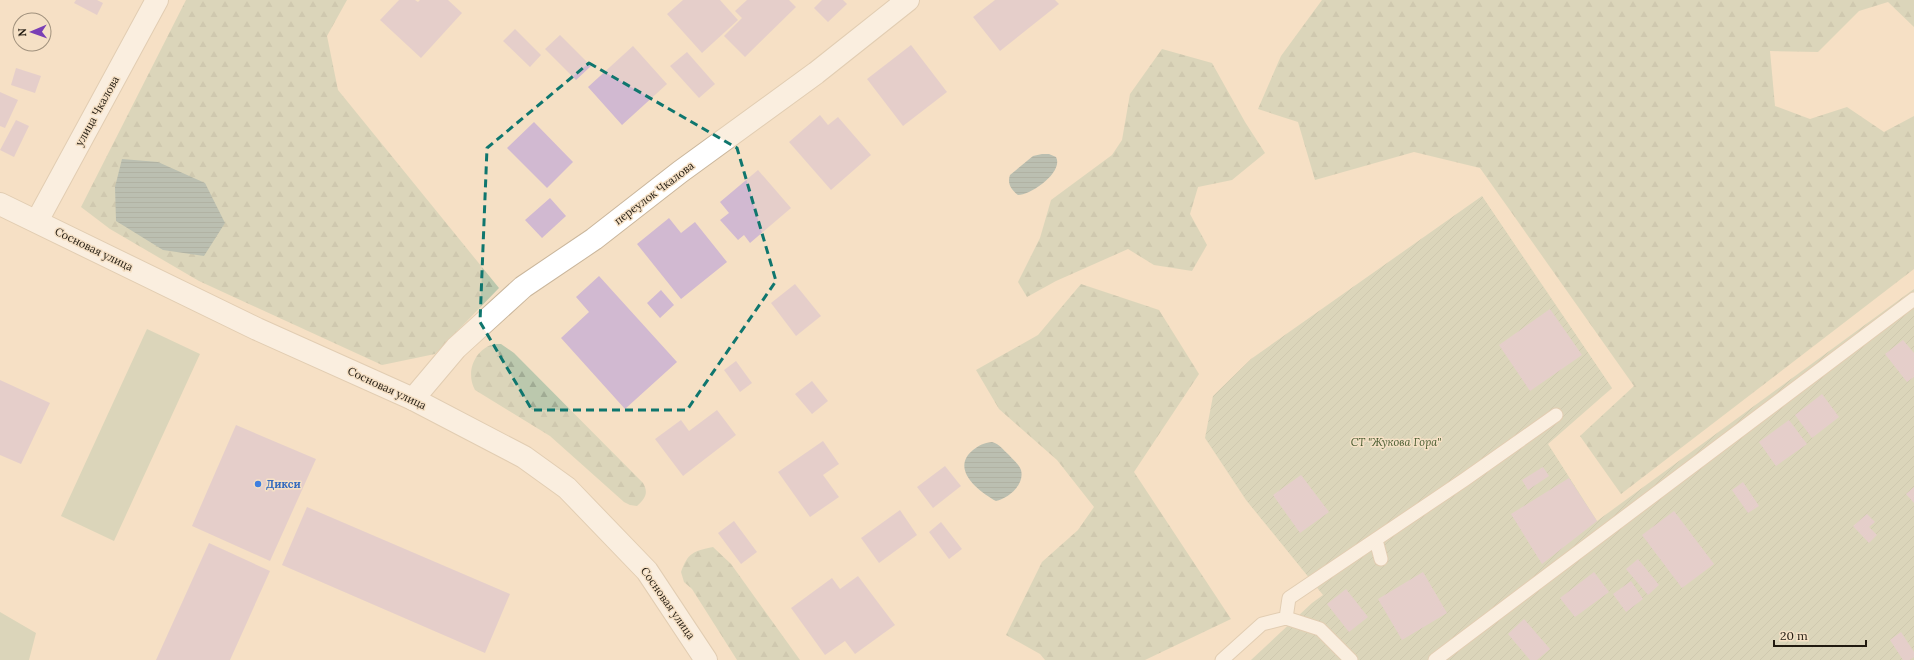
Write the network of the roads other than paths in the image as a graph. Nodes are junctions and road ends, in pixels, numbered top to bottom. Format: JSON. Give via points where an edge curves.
{"nodes":[{"id":1,"x":157,"y":0,"type":"edge"},
{"id":2,"x":908,"y":0,"type":"edge"},
{"id":3,"x":0,"y":204,"type":"edge"},
{"id":4,"x":36,"y":221,"type":"junction"},
{"id":5,"x":1914,"y":299,"type":"edge"},
{"id":6,"x":413,"y":399,"type":"junction"},
{"id":7,"x":1556,"y":415,"type":"dead end"},
{"id":8,"x":1376,"y":540,"type":"junction"},
{"id":9,"x":1382,"y":559,"type":"dead end"},
{"id":10,"x":1286,"y":618,"type":"junction"},
{"id":11,"x":706,"y":660,"type":"edge"},
{"id":12,"x":1222,"y":660,"type":"edge"},
{"id":13,"x":1351,"y":660,"type":"edge"},
{"id":14,"x":1435,"y":660,"type":"edge"}],
"edges":[{"from":1,"to":4,"type":"street","name":"улица Чкалова"},
{"from":2,"to":6,"type":"street","name":"переулок Чкалова","via":[[816,73],[680,172],[594,239],[522,287],[456,348]]},
{"from":3,"to":4,"type":"street","name":"Сосновая улица"},
{"from":4,"to":6,"type":"street","name":"Сосновая улица","via":[[257,329]]},
{"from":5,"to":14,"type":"lane"},
{"from":6,"to":11,"type":"street","name":"Сосновая улица","via":[[524,457],[567,488],[647,571]]},
{"from":7,"to":8,"type":"lane"},
{"from":8,"to":9,"type":"lane"},
{"from":8,"to":10,"type":"lane","via":[[1290,598]]},
{"from":10,"to":12,"type":"lane","via":[[1262,624]]},
{"from":10,"to":13,"type":"lane","via":[[1320,629]]}]}
